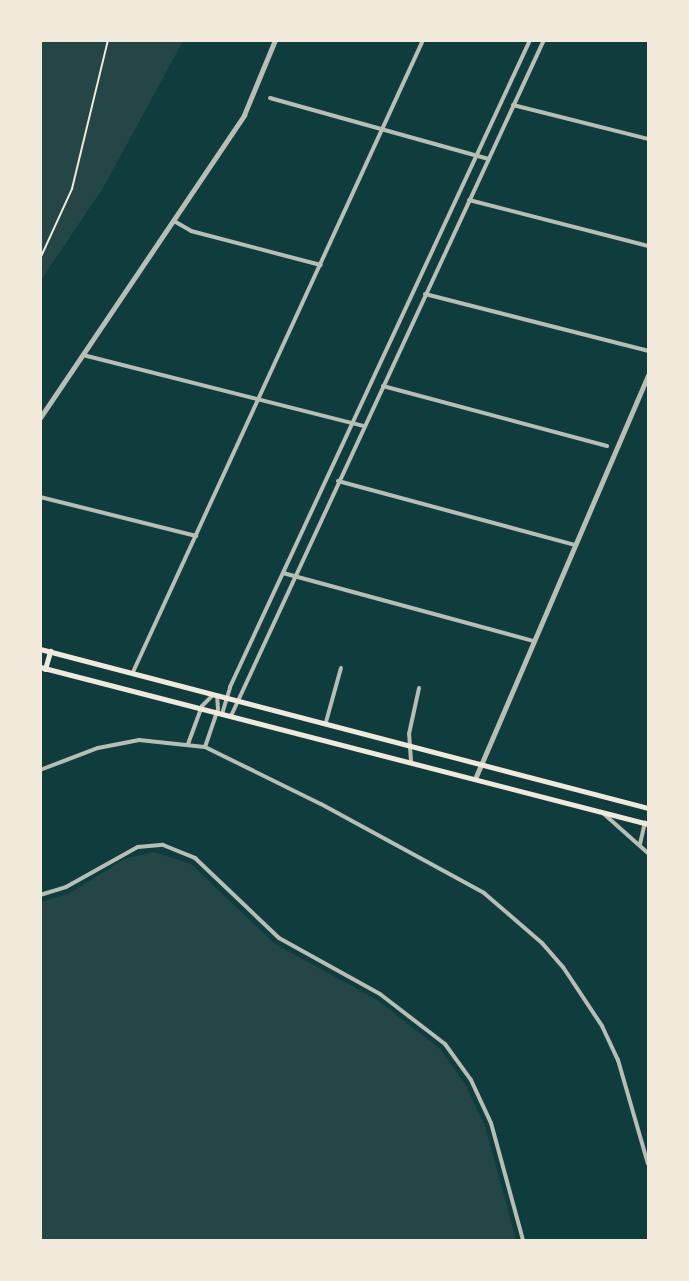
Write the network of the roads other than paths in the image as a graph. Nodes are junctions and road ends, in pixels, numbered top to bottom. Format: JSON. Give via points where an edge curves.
{"nodes":[{"id":1,"x":275,"y":40,"type":"edge"},
{"id":2,"x":423,"y":40,"type":"edge"},
{"id":3,"x":530,"y":40,"type":"edge"},
{"id":4,"x":544,"y":40,"type":"edge"},
{"id":5,"x":270,"y":98,"type":"dead end"},
{"id":6,"x":513,"y":105,"type":"junction"},
{"id":7,"x":382,"y":129,"type":"junction"},
{"id":8,"x":648,"y":139,"type":"edge"},
{"id":9,"x":477,"y":156,"type":"junction"},
{"id":10,"x":488,"y":159,"type":"junction"},
{"id":11,"x":469,"y":200,"type":"junction"},
{"id":12,"x":174,"y":221,"type":"junction"},
{"id":13,"x":648,"y":246,"type":"edge"},
{"id":14,"x":321,"y":266,"type":"junction"},
{"id":15,"x":425,"y":294,"type":"junction"},
{"id":16,"x":648,"y":351,"type":"edge"},
{"id":17,"x":83,"y":355,"type":"junction"},
{"id":18,"x":648,"y":376,"type":"edge"},
{"id":19,"x":382,"y":386,"type":"junction"},
{"id":20,"x":258,"y":399,"type":"junction"},
{"id":21,"x":40,"y":418,"type":"edge"},
{"id":22,"x":353,"y":422,"type":"junction"},
{"id":23,"x":364,"y":426,"type":"junction"},
{"id":24,"x":607,"y":446,"type":"dead end"},
{"id":25,"x":338,"y":481,"type":"junction"},
{"id":26,"x":40,"y":497,"type":"edge"},
{"id":27,"x":196,"y":536,"type":"junction"},
{"id":28,"x":576,"y":545,"type":"junction"},
{"id":29,"x":283,"y":573,"type":"junction"},
{"id":30,"x":294,"y":576,"type":"junction"},
{"id":31,"x":533,"y":640,"type":"junction"},
{"id":32,"x":40,"y":649,"type":"edge"},
{"id":33,"x":50,"y":651,"type":"junction"},
{"id":34,"x":43,"y":668,"type":"edge"},
{"id":35,"x":340,"y":668,"type":"dead end"},
{"id":36,"x":133,"y":672,"type":"junction"},
{"id":37,"x":419,"y":688,"type":"dead end"},
{"id":38,"x":215,"y":695,"type":"junction"},
{"id":39,"x":226,"y":698,"type":"junction"},
{"id":40,"x":236,"y":700,"type":"junction"},
{"id":41,"x":201,"y":708,"type":"junction"},
{"id":42,"x":220,"y":713,"type":"junction"},
{"id":43,"x":231,"y":716,"type":"junction"},
{"id":44,"x":326,"y":722,"type":"junction"},
{"id":45,"x":410,"y":743,"type":"junction"},
{"id":46,"x":188,"y":744,"type":"junction"},
{"id":47,"x":205,"y":747,"type":"junction"},
{"id":48,"x":411,"y":761,"type":"junction"},
{"id":49,"x":480,"y":762,"type":"junction"},
{"id":50,"x":40,"y":770,"type":"edge"},
{"id":51,"x":475,"y":780,"type":"junction"},
{"id":52,"x":648,"y":808,"type":"edge"},
{"id":53,"x":601,"y":812,"type":"junction"},
{"id":54,"x":647,"y":823,"type":"edge"},
{"id":55,"x":640,"y":845,"type":"junction"},
{"id":56,"x":648,"y":853,"type":"edge"},
{"id":57,"x":40,"y":895,"type":"edge"},
{"id":58,"x":648,"y":1164,"type":"edge"},
{"id":59,"x":523,"y":1240,"type":"edge"}],
"edges":[{"from":1,"to":12,"type":"street","via":[[244,115]]},
{"from":2,"to":7,"type":"street"},
{"from":3,"to":9,"type":"street"},
{"from":4,"to":6,"type":"street"},
{"from":5,"to":7,"type":"street"},
{"from":6,"to":8,"type":"street"},
{"from":6,"to":10,"type":"street"},
{"from":7,"to":9,"type":"street"},
{"from":7,"to":14,"type":"street"},
{"from":9,"to":10,"type":"street"},
{"from":9,"to":22,"type":"street"},
{"from":10,"to":11,"type":"street"},
{"from":11,"to":13,"type":"street"},
{"from":11,"to":15,"type":"street"},
{"from":12,"to":14,"type":"street","via":[[191,231]]},
{"from":12,"to":17,"type":"street"},
{"from":14,"to":20,"type":"street"},
{"from":15,"to":16,"type":"street"},
{"from":15,"to":19,"type":"street"},
{"from":17,"to":20,"type":"street"},
{"from":17,"to":21,"type":"street"},
{"from":18,"to":28,"type":"street"},
{"from":19,"to":23,"type":"street"},
{"from":19,"to":24,"type":"street"},
{"from":20,"to":22,"type":"street"},
{"from":20,"to":27,"type":"street"},
{"from":22,"to":23,"type":"street"},
{"from":22,"to":29,"type":"street"},
{"from":23,"to":25,"type":"street"},
{"from":25,"to":28,"type":"street"},
{"from":25,"to":30,"type":"street"},
{"from":26,"to":27,"type":"street"},
{"from":27,"to":36,"type":"street"},
{"from":28,"to":31,"type":"street"},
{"from":29,"to":30,"type":"street"},
{"from":29,"to":39,"type":"street"},
{"from":30,"to":31,"type":"street"},
{"from":30,"to":40,"type":"street"},
{"from":31,"to":49,"type":"street"},
{"from":32,"to":33,"type":"main road"},
{"from":33,"to":34,"type":"main road"},
{"from":33,"to":36,"type":"main road"},
{"from":34,"to":41,"type":"main road"},
{"from":35,"to":44,"type":"street"},
{"from":36,"to":38,"type":"main road"},
{"from":37,"to":45,"type":"street"},
{"from":38,"to":39,"type":"main road"},
{"from":38,"to":41,"type":"street"},
{"from":38,"to":42,"type":"street"},
{"from":39,"to":40,"type":"main road"},
{"from":39,"to":42,"type":"street"},
{"from":40,"to":43,"type":"street"},
{"from":40,"to":44,"type":"main road"},
{"from":41,"to":42,"type":"main road"},
{"from":41,"to":46,"type":"street"},
{"from":42,"to":43,"type":"main road"},
{"from":42,"to":47,"type":"street"},
{"from":43,"to":48,"type":"main road"},
{"from":44,"to":45,"type":"main road"},
{"from":45,"to":48,"type":"street"},
{"from":45,"to":49,"type":"main road"},
{"from":46,"to":47,"type":"street"},
{"from":46,"to":50,"type":"street","via":[[139,740],[114,744]]},
{"from":47,"to":58,"type":"street","via":[[461,878],[512,914],[563,967],[602,1026],[618,1060]]},
{"from":48,"to":51,"type":"main road"},
{"from":49,"to":51,"type":"street"},
{"from":49,"to":52,"type":"main road"},
{"from":51,"to":53,"type":"main road"},
{"from":53,"to":54,"type":"main road"},
{"from":53,"to":55,"type":"street"},
{"from":54,"to":55,"type":"street","via":[[639,835]]},
{"from":55,"to":56,"type":"street"},
{"from":57,"to":59,"type":"street","via":[[66,887],[138,847],[163,845],[195,858],[279,939],[381,993],[445,1044],[471,1080],[491,1123]]}]}
